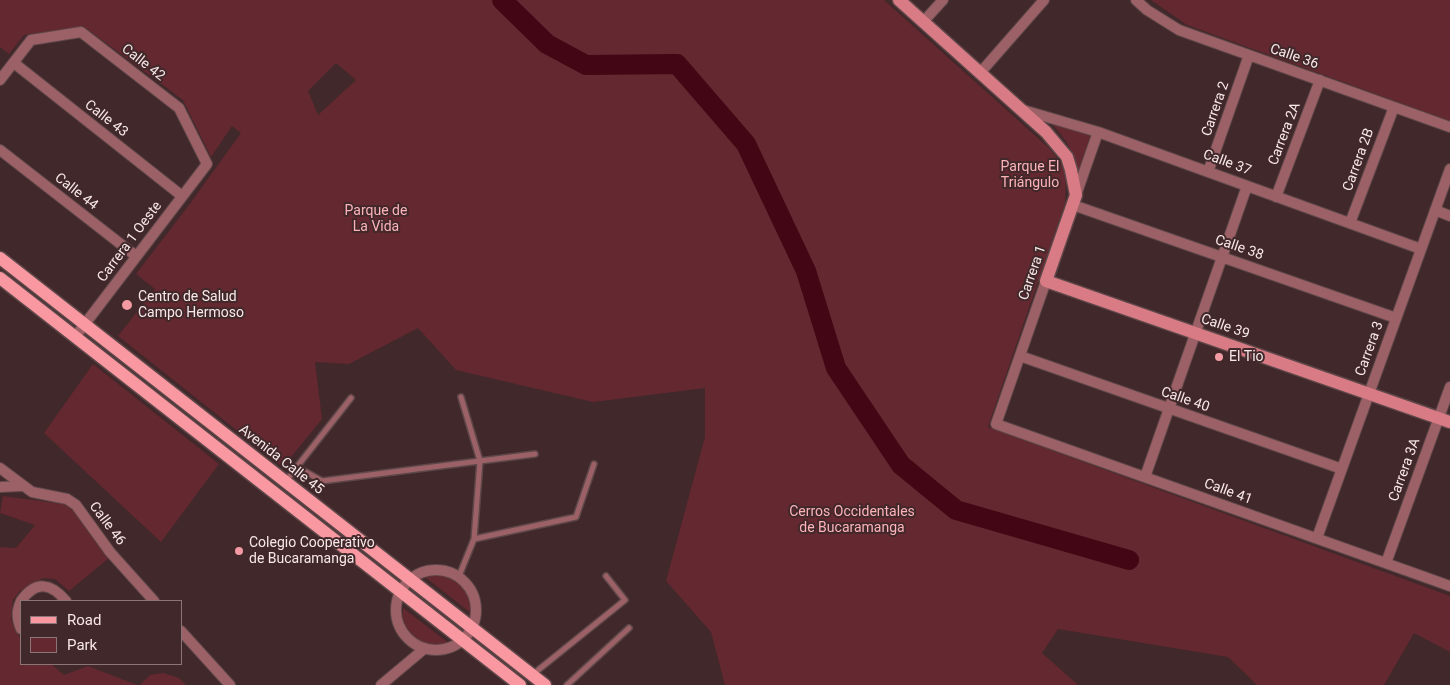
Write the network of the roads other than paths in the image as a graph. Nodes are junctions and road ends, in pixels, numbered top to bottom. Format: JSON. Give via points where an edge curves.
{"nodes":[{"id":1,"x":899,"y":0,"type":"edge"},
{"id":2,"x":943,"y":0,"type":"edge"},
{"id":3,"x":1044,"y":0,"type":"edge"},
{"id":4,"x":1136,"y":0,"type":"edge"},
{"id":5,"x":923,"y":22,"type":"junction"},
{"id":6,"x":1249,"y":55,"type":"junction"},
{"id":7,"x":14,"y":63,"type":"junction"},
{"id":8,"x":980,"y":73,"type":"junction"},
{"id":9,"x":0,"y":80,"type":"edge"},
{"id":10,"x":1320,"y":80,"type":"junction"},
{"id":11,"x":1394,"y":106,"type":"junction"},
{"id":12,"x":1021,"y":109,"type":"junction"},
{"id":13,"x":1450,"y":127,"type":"edge"},
{"id":14,"x":1098,"y":132,"type":"junction"},
{"id":15,"x":0,"y":150,"type":"edge"},
{"id":16,"x":207,"y":164,"type":"joint"},
{"id":17,"x":1450,"y":168,"type":"edge"},
{"id":18,"x":1208,"y":172,"type":"junction"},
{"id":19,"x":1248,"y":186,"type":"junction"},
{"id":20,"x":182,"y":196,"type":"junction"},
{"id":21,"x":1276,"y":197,"type":"junction"},
{"id":22,"x":1074,"y":200,"type":"junction"},
{"id":23,"x":1435,"y":210,"type":"junction"},
{"id":24,"x":1450,"y":216,"type":"edge"},
{"id":25,"x":1350,"y":224,"type":"junction"},
{"id":26,"x":1421,"y":249,"type":"junction"},
{"id":27,"x":136,"y":256,"type":"junction"},
{"id":28,"x":1222,"y":257,"type":"junction"},
{"id":29,"x":0,"y":258,"type":"edge"},
{"id":30,"x":0,"y":278,"type":"edge"},
{"id":31,"x":1046,"y":281,"type":"junction"},
{"id":32,"x":1396,"y":318,"type":"junction"},
{"id":33,"x":84,"y":324,"type":"junction"},
{"id":34,"x":1196,"y":333,"type":"junction"},
{"id":35,"x":75,"y":337,"type":"junction"},
{"id":36,"x":1020,"y":356,"type":"junction"},
{"id":37,"x":1450,"y":387,"type":"edge"},
{"id":38,"x":1369,"y":394,"type":"junction"},
{"id":39,"x":460,"y":397,"type":"dead end"},
{"id":40,"x":351,"y":398,"type":"dead end"},
{"id":41,"x":1169,"y":409,"type":"junction"},
{"id":42,"x":1444,"y":420,"type":"edge"},
{"id":43,"x":996,"y":424,"type":"joint"},
{"id":44,"x":535,"y":454,"type":"dead end"},
{"id":45,"x":480,"y":461,"type":"junction"},
{"id":46,"x":594,"y":464,"type":"dead end"},
{"id":47,"x":297,"y":467,"type":"junction"},
{"id":48,"x":0,"y":468,"type":"edge"},
{"id":49,"x":1342,"y":469,"type":"junction"},
{"id":50,"x":1145,"y":477,"type":"junction"},
{"id":51,"x":285,"y":482,"type":"junction"},
{"id":52,"x":22,"y":486,"type":"junction"},
{"id":53,"x":0,"y":487,"type":"edge"},
{"id":54,"x":1317,"y":538,"type":"junction"},
{"id":55,"x":474,"y":539,"type":"junction"},
{"id":56,"x":1386,"y":563,"type":"junction"},
{"id":57,"x":459,"y":576,"type":"junction"},
{"id":58,"x":606,"y":576,"type":"dead end"},
{"id":59,"x":410,"y":579,"type":"junction"},
{"id":60,"x":1450,"y":586,"type":"edge"},
{"id":61,"x":400,"y":591,"type":"junction"},
{"id":62,"x":22,"y":600,"type":"edge"},
{"id":63,"x":65,"y":600,"type":"edge"},
{"id":64,"x":153,"y":600,"type":"edge"},
{"id":65,"x":20,"y":604,"type":"edge"},
{"id":66,"x":20,"y":627,"type":"edge"},
{"id":67,"x":472,"y":628,"type":"junction"},
{"id":68,"x":629,"y":628,"type":"dead end"},
{"id":69,"x":463,"y":640,"type":"junction"},
{"id":70,"x":185,"y":641,"type":"edge"},
{"id":71,"x":424,"y":649,"type":"junction"},
{"id":72,"x":532,"y":675,"type":"junction"},
{"id":73,"x":230,"y":685,"type":"edge"},
{"id":74,"x":381,"y":685,"type":"edge"},
{"id":75,"x":520,"y":685,"type":"edge"},
{"id":76,"x":545,"y":685,"type":"edge"},
{"id":77,"x":567,"y":685,"type":"edge"}],
"edges":[{"from":1,"to":5,"type":"street","name":"Calle 37"},
{"from":2,"to":5,"type":"street"},
{"from":3,"to":8,"type":"street"},
{"from":4,"to":6,"type":"street","name":"Calle 36","via":[[1179,30]]},
{"from":5,"to":8,"type":"street","name":"Calle 37"},
{"from":6,"to":10,"type":"street","name":"Calle 36"},
{"from":6,"to":18,"type":"street","name":"Carrera 2"},
{"from":7,"to":9,"type":"street"},
{"from":7,"to":16,"type":"street","name":"Calle 42","via":[[31,40],[81,32],[179,108]]},
{"from":7,"to":20,"type":"street","name":"Calle 43"},
{"from":8,"to":12,"type":"street","name":"Calle 37"},
{"from":10,"to":11,"type":"street","name":"Calle 36"},
{"from":10,"to":21,"type":"street","name":"Carrera 2A"},
{"from":11,"to":13,"type":"street","name":"Calle 36"},
{"from":11,"to":25,"type":"street","name":"Carrera 2B"},
{"from":12,"to":14,"type":"street","name":"Calle 37"},
{"from":12,"to":22,"type":"street","name":"Calle 37","via":[[1066,157],[1073,176]]},
{"from":14,"to":18,"type":"street","name":"Calle 37"},
{"from":14,"to":22,"type":"street","name":"Carrera 1"},
{"from":15,"to":27,"type":"street","name":"Calle 44"},
{"from":16,"to":20,"type":"street","name":"Carrera 1 Oeste"},
{"from":17,"to":23,"type":"street","name":"Carrera 3"},
{"from":18,"to":19,"type":"street","name":"Calle 37"},
{"from":19,"to":21,"type":"street","name":"Calle 37"},
{"from":19,"to":28,"type":"street"},
{"from":20,"to":27,"type":"street","name":"Carrera 1 Oeste"},
{"from":21,"to":25,"type":"street","name":"Calle 37"},
{"from":22,"to":28,"type":"street","name":"Calle 38"},
{"from":22,"to":31,"type":"street","name":"Carrera 1"},
{"from":23,"to":24,"type":"street"},
{"from":23,"to":26,"type":"street","name":"Carrera 3"},
{"from":25,"to":26,"type":"street","name":"Calle 37"},
{"from":26,"to":32,"type":"street","name":"Carrera 3"},
{"from":27,"to":33,"type":"street","name":"Carrera 1 Oeste"},
{"from":28,"to":32,"type":"street","name":"Calle 38"},
{"from":28,"to":34,"type":"street"},
{"from":29,"to":33,"type":"main road","name":"Avenida Calle 45"},
{"from":30,"to":35,"type":"main road"},
{"from":31,"to":34,"type":"street","name":"Calle 39"},
{"from":31,"to":36,"type":"street","name":"Carrera 1"},
{"from":32,"to":38,"type":"street","name":"Carrera 3"},
{"from":33,"to":35,"type":"street","name":"Carrera 1 Oeste"},
{"from":33,"to":51,"type":"main road","name":"Avenida Calle 45"},
{"from":34,"to":38,"type":"street","name":"Calle 39"},
{"from":34,"to":41,"type":"street"},
{"from":35,"to":61,"type":"main road"},
{"from":36,"to":41,"type":"street","name":"Calle 40"},
{"from":36,"to":43,"type":"street","name":"Carrera 1"},
{"from":37,"to":42,"type":"street","name":"Carrera 3A"},
{"from":38,"to":42,"type":"street","name":"Calle 39"},
{"from":38,"to":49,"type":"street","name":"Carrera 3"},
{"from":39,"to":45,"type":"lane"},
{"from":40,"to":47,"type":"lane"},
{"from":41,"to":49,"type":"street","name":"Calle 40"},
{"from":41,"to":50,"type":"street"},
{"from":42,"to":56,"type":"street","name":"Carrera 3A"},
{"from":43,"to":50,"type":"street","name":"Calle 41"},
{"from":44,"to":45,"type":"lane"},
{"from":45,"to":47,"type":"lane","via":[[322,481]]},
{"from":45,"to":55,"type":"lane"},
{"from":46,"to":55,"type":"lane","via":[[576,517]]},
{"from":47,"to":51,"type":"lane"},
{"from":48,"to":52,"type":"street","name":"Calle 46"},
{"from":49,"to":54,"type":"street","name":"Carrera 3"},
{"from":50,"to":54,"type":"street","name":"Calle 41"},
{"from":51,"to":59,"type":"main road","name":"Avenida Calle 45"},
{"from":52,"to":53,"type":"street"},
{"from":52,"to":64,"type":"street","name":"Calle 46","via":[[32,492],[67,499],[76,505],[110,552]]},
{"from":54,"to":56,"type":"street","name":"Calle 41"},
{"from":55,"to":57,"type":"lane"},
{"from":56,"to":60,"type":"street","name":"Calle 41"},
{"from":57,"to":59,"type":"street","via":[[438,569],[427,570]]},
{"from":57,"to":67,"type":"street","via":[[476,600],[476,620]]},
{"from":58,"to":72,"type":"lane","via":[[625,600]]},
{"from":59,"to":61,"type":"street"},
{"from":59,"to":67,"type":"main road","name":"Avenida Calle 45"},
{"from":61,"to":69,"type":"main road"},
{"from":61,"to":71,"type":"street","via":[[397,620],[407,638]]},
{"from":62,"to":63,"type":"street","via":[[37,588],[48,586]]},
{"from":65,"to":66,"type":"street","via":[[17,613]]},
{"from":67,"to":69,"type":"street"},
{"from":67,"to":72,"type":"main road","name":"Avenida Calle 45"},
{"from":68,"to":77,"type":"lane"},
{"from":69,"to":71,"type":"street","via":[[446,649]]},
{"from":69,"to":75,"type":"main road"},
{"from":70,"to":73,"type":"street"},
{"from":71,"to":74,"type":"street"},
{"from":72,"to":76,"type":"main road","name":"Avenida Calle 45"}]}
